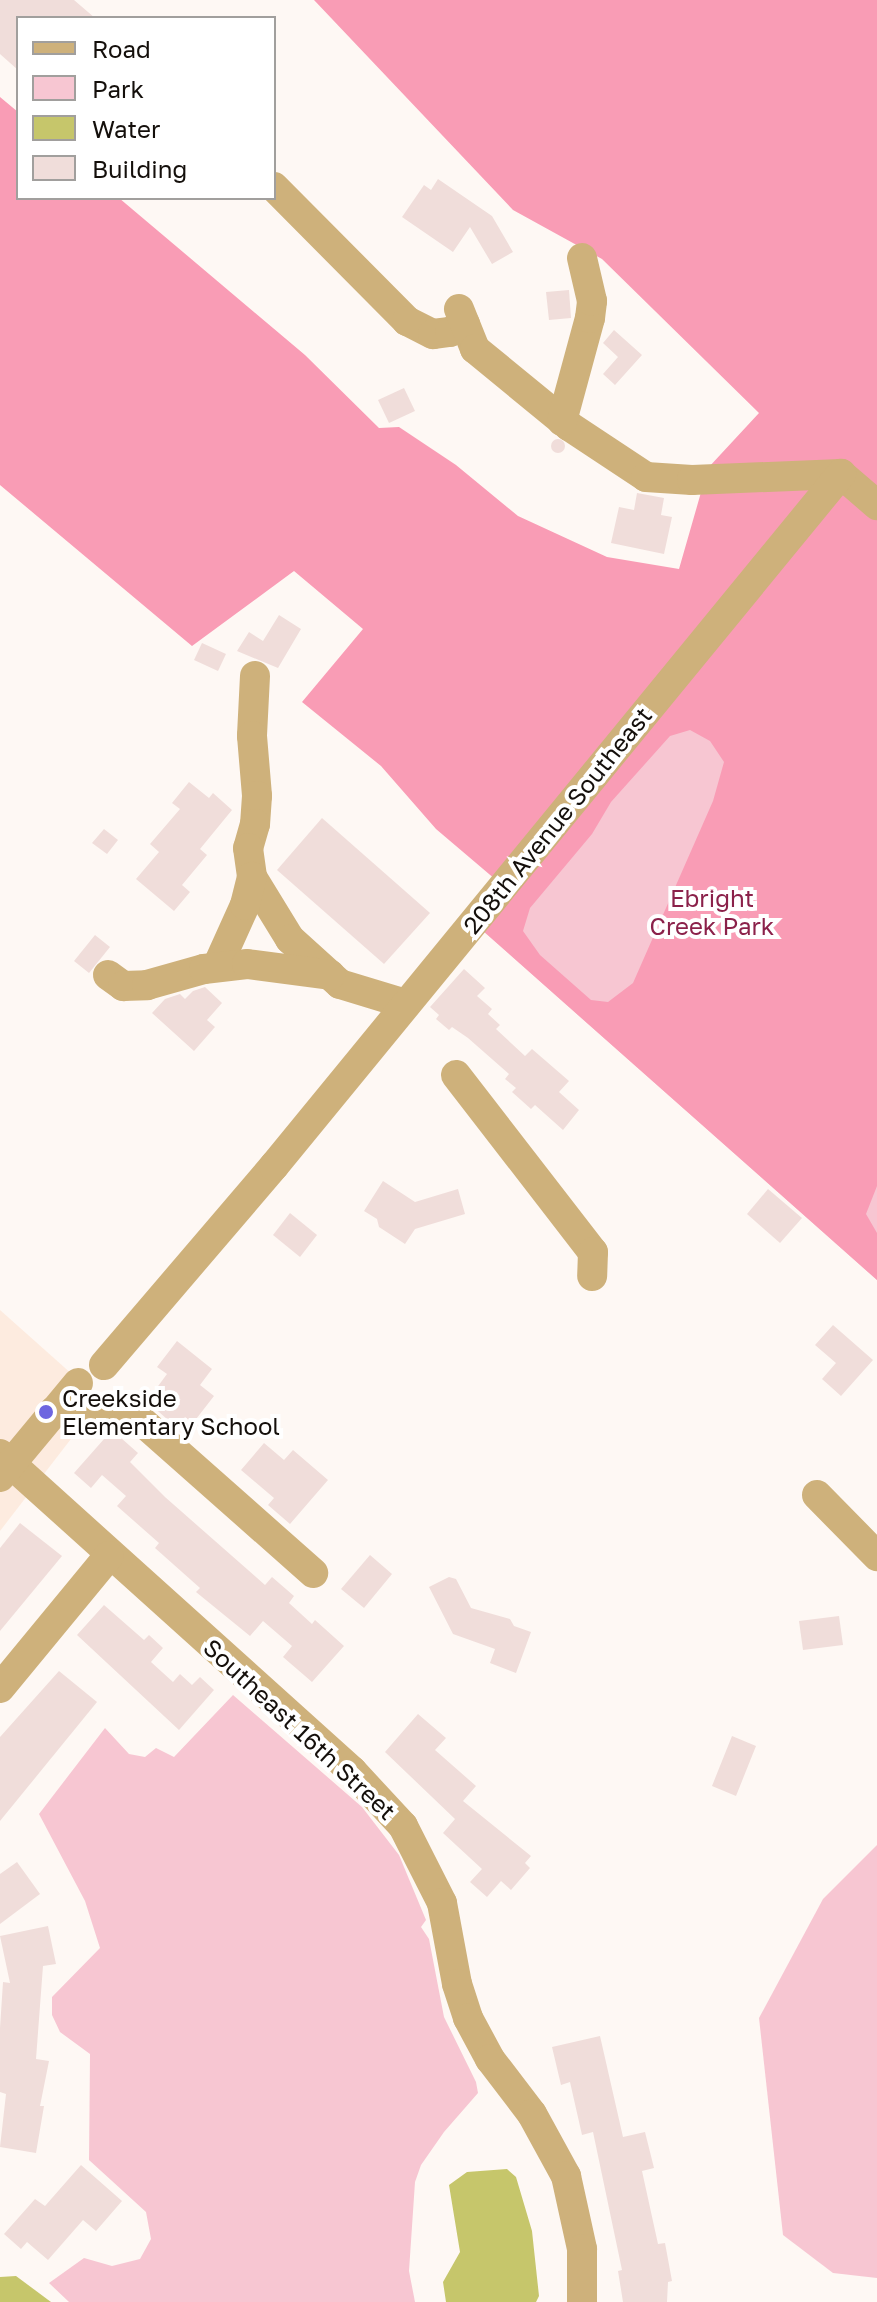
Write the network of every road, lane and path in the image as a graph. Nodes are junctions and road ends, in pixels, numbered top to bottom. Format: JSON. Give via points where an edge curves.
{"nodes":[{"id":1,"x":276,"y":189,"type":"edge"},
{"id":2,"x":582,"y":258,"type":"dead end"},
{"id":3,"x":562,"y":421,"type":"junction"},
{"id":4,"x":841,"y":474,"type":"junction"},
{"id":5,"x":877,"y":505,"type":"edge"},
{"id":6,"x":255,"y":676,"type":"dead end"},
{"id":7,"x":252,"y":877,"type":"junction"},
{"id":8,"x":217,"y":967,"type":"junction"},
{"id":9,"x":108,"y":975,"type":"dead end"},
{"id":10,"x":330,"y":975,"type":"junction"},
{"id":11,"x":406,"y":1004,"type":"junction"},
{"id":12,"x":456,"y":1075,"type":"dead end"},
{"id":13,"x":592,"y":1276,"type":"dead end"},
{"id":14,"x":104,"y":1365,"type":"dead end"},
{"id":15,"x":78,"y":1383,"type":"dead end"},
{"id":16,"x":54,"y":1411,"type":"junction"},
{"id":17,"x":4,"y":1465,"type":"edge"},
{"id":18,"x":817,"y":1495,"type":"dead end"},
{"id":19,"x":109,"y":1556,"type":"junction"},
{"id":20,"x":877,"y":1556,"type":"edge"},
{"id":21,"x":313,"y":1573,"type":"dead end"},
{"id":22,"x":0,"y":1688,"type":"edge"},
{"id":23,"x":582,"y":2302,"type":"edge"}],
"edges":[{"from":1,"to":3,"type":"street","via":[[407,321],[433,334],[450,332],[462,316],[475,349]]},
{"from":2,"to":3,"type":"street","via":[[592,301],[590,318]]},
{"from":3,"to":4,"type":"street","via":[[646,477]]},
{"from":4,"to":5,"type":"street"},
{"from":4,"to":11,"type":"street","name":"208th Avenue Southeast"},
{"from":6,"to":7,"type":"street","via":[[257,796],[248,848]]},
{"from":7,"to":8,"type":"street","via":[[231,943]]},
{"from":7,"to":10,"type":"street","via":[[290,939]]},
{"from":8,"to":9,"type":"street","via":[[147,985],[123,986]]},
{"from":8,"to":10,"type":"street","via":[[247,964]]},
{"from":10,"to":11,"type":"street","via":[[340,984]]},
{"from":11,"to":14,"type":"street","name":"208th Avenue Southeast"},
{"from":12,"to":13,"type":"street","via":[[593,1252]]},
{"from":15,"to":16,"type":"street"},
{"from":16,"to":17,"type":"street"},
{"from":16,"to":21,"type":"street","via":[[129,1410]]},
{"from":17,"to":19,"type":"street","name":"Southeast 16th Street"},
{"from":18,"to":20,"type":"street"},
{"from":19,"to":22,"type":"street"},
{"from":19,"to":23,"type":"street","name":"Southeast 16th Street","via":[[352,1771],[403,1826],[442,1903],[468,2018],[566,2176],[582,2249]]}]}
